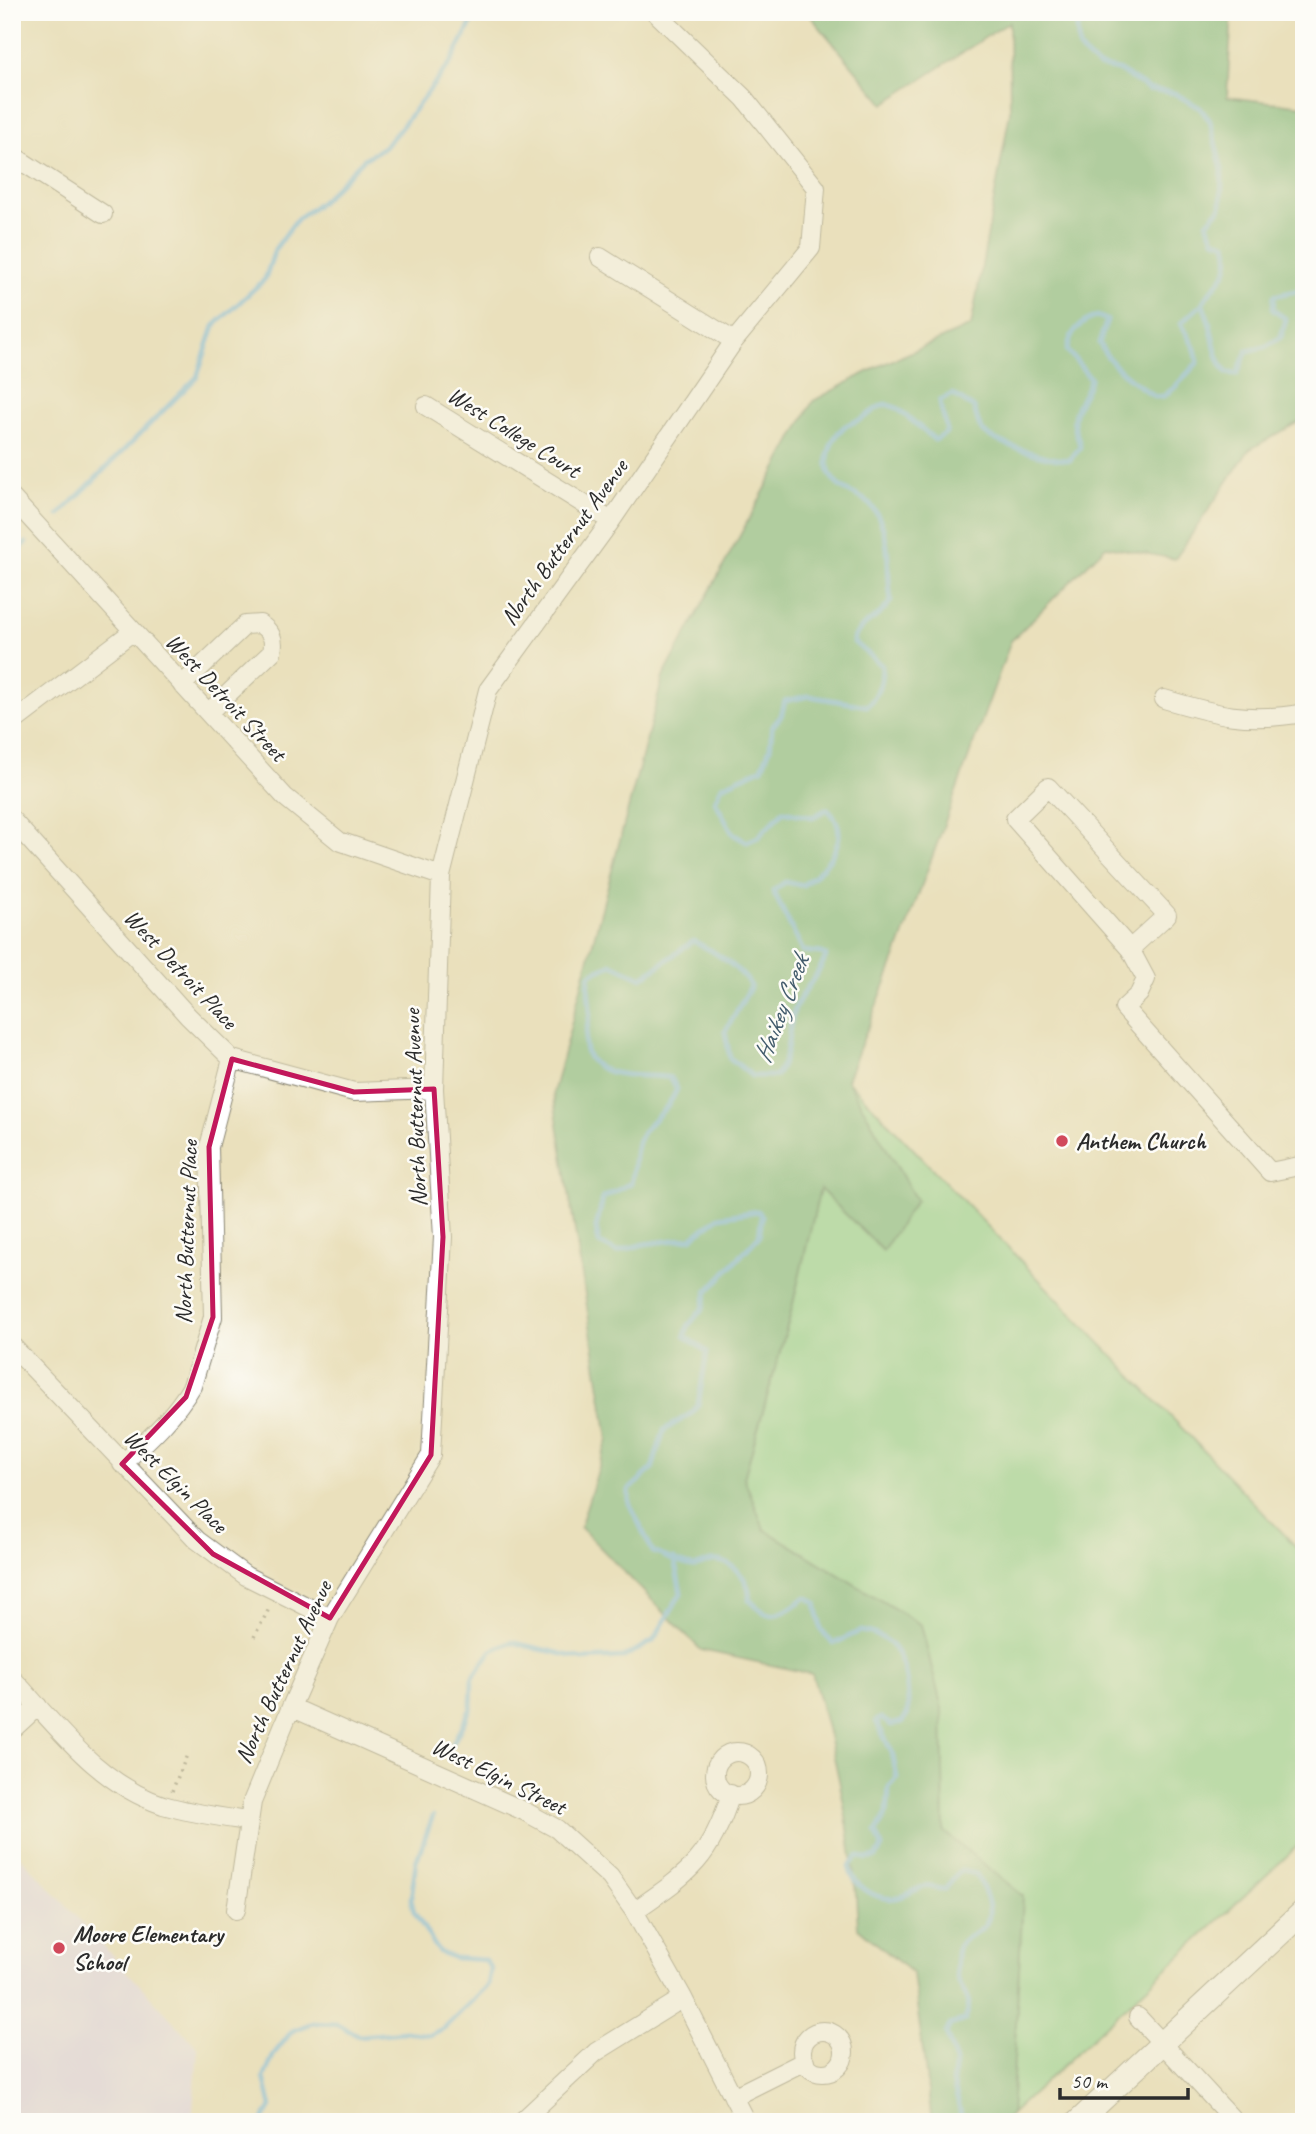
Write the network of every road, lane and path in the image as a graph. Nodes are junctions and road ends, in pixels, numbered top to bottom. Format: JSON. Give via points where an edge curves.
{"nodes":[{"id":1,"x":655,"y":12,"type":"edge"},
{"id":2,"x":12,"y":155,"type":"edge"},
{"id":3,"x":103,"y":214,"type":"dead end"},
{"id":4,"x":600,"y":257,"type":"dead end"},
{"id":5,"x":734,"y":341,"type":"junction"},
{"id":6,"x":426,"y":406,"type":"dead end"},
{"id":7,"x":12,"y":498,"type":"edge"},
{"id":8,"x":611,"y":521,"type":"junction"},
{"id":9,"x":132,"y":632,"type":"junction"},
{"id":10,"x":182,"y":685,"type":"junction"},
{"id":11,"x":1164,"y":699,"type":"dead end"},
{"id":12,"x":209,"y":712,"type":"junction"},
{"id":13,"x":1304,"y":713,"type":"edge"},
{"id":14,"x":12,"y":723,"type":"edge"},
{"id":15,"x":12,"y":820,"type":"edge"},
{"id":16,"x":441,"y":876,"type":"junction"},
{"id":17,"x":1130,"y":949,"type":"junction"},
{"id":18,"x":232,"y":1059,"type":"junction"},
{"id":19,"x":434,"y":1089,"type":"junction"},
{"id":20,"x":1304,"y":1165,"type":"edge"},
{"id":21,"x":12,"y":1346,"type":"edge"},
{"id":22,"x":122,"y":1464,"type":"junction"},
{"id":23,"x":277,"y":1592,"type":"junction"},
{"id":24,"x":330,"y":1618,"type":"junction"},
{"id":25,"x":254,"y":1637,"type":"dead end"},
{"id":26,"x":12,"y":1678,"type":"edge"},
{"id":27,"x":38,"y":1706,"type":"junction"},
{"id":28,"x":291,"y":1707,"type":"junction"},
{"id":29,"x":12,"y":1730,"type":"edge"},
{"id":30,"x":187,"y":1755,"type":"dead end"},
{"id":31,"x":731,"y":1794,"type":"dead end"},
{"id":32,"x":166,"y":1806,"type":"junction"},
{"id":33,"x":247,"y":1821,"type":"junction"},
{"id":34,"x":236,"y":1910,"type":"dead end"},
{"id":35,"x":634,"y":1911,"type":"junction"},
{"id":36,"x":1304,"y":1911,"type":"edge"},
{"id":37,"x":683,"y":1998,"type":"junction"},
{"id":38,"x":1138,"y":2017,"type":"dead end"},
{"id":39,"x":1162,"y":2044,"type":"junction"},
{"id":40,"x":805,"y":2061,"type":"dead end"},
{"id":41,"x":733,"y":2097,"type":"junction"},
{"id":42,"x":521,"y":2122,"type":"edge"},
{"id":43,"x":746,"y":2122,"type":"edge"},
{"id":44,"x":1078,"y":2122,"type":"edge"},
{"id":45,"x":1235,"y":2122,"type":"edge"}],
"edges":[{"from":1,"to":5,"type":"street","name":"North Butternut Avenue","via":[[744,98],[816,188],[811,248]]},
{"from":2,"to":3,"type":"street"},
{"from":4,"to":5,"type":"street"},
{"from":5,"to":8,"type":"street","name":"North Butternut Avenue"},
{"from":6,"to":8,"type":"street","name":"West College Court"},
{"from":7,"to":9,"type":"street","name":"West Detroit Street"},
{"from":8,"to":16,"type":"street","name":"North Butternut Avenue","via":[[488,690]]},
{"from":9,"to":10,"type":"street","name":"West Detroit Street"},
{"from":9,"to":14,"type":"street"},
{"from":10,"to":12,"type":"street","name":"West Detroit Street"},
{"from":10,"to":12,"type":"street","via":[[245,625],[260,624],[270,631],[272,652]]},
{"from":11,"to":13,"type":"street","via":[[1249,719]]},
{"from":12,"to":16,"type":"street","name":"West Detroit Street","via":[[285,797],[339,841]]},
{"from":15,"to":18,"type":"street","name":"West Detroit Place"},
{"from":16,"to":19,"type":"street","name":"North Butternut Avenue"},
{"from":17,"to":17,"type":"street","via":[[1167,915],[1048,787],[1015,819]]},
{"from":17,"to":20,"type":"street","via":[[1146,979],[1124,1009],[1270,1172]]},
{"from":18,"to":19,"type":"street","name":"West Detroit Place","via":[[354,1092]]},
{"from":18,"to":22,"type":"street","name":"North Butternut Place","via":[[209,1147],[213,1317],[192,1387],[168,1420]]},
{"from":19,"to":24,"type":"street","name":"North Butternut Avenue","via":[[443,1237],[431,1455]]},
{"from":21,"to":22,"type":"street","name":"West Elgin Place"},
{"from":22,"to":23,"type":"street","name":"West Elgin Place","via":[[213,1554]]},
{"from":23,"to":24,"type":"street","name":"West Elgin Place"},
{"from":23,"to":25,"type":"path"},
{"from":24,"to":28,"type":"street","name":"North Butternut Avenue"},
{"from":26,"to":27,"type":"street"},
{"from":27,"to":29,"type":"street"},
{"from":27,"to":32,"type":"street","via":[[102,1772]]},
{"from":28,"to":33,"type":"street","name":"North Butternut Avenue"},
{"from":28,"to":35,"type":"street","name":"West Elgin Street","via":[[557,1829],[610,1877]]},
{"from":30,"to":32,"type":"path"},
{"from":31,"to":35,"type":"street","via":[[713,1842],[701,1859],[681,1879]]},
{"from":32,"to":33,"type":"street"},
{"from":33,"to":34,"type":"street","name":"North Butternut Avenue"},
{"from":35,"to":37,"type":"street","name":"West Elgin Street"},
{"from":36,"to":39,"type":"main road"},
{"from":37,"to":41,"type":"street","name":"West Elgin Street"},
{"from":37,"to":42,"type":"street","via":[[596,2052]]},
{"from":38,"to":39,"type":"street"},
{"from":39,"to":44,"type":"main road"},
{"from":39,"to":45,"type":"street"},
{"from":40,"to":41,"type":"street"},
{"from":41,"to":43,"type":"street","name":"West Elgin Street"}]}
